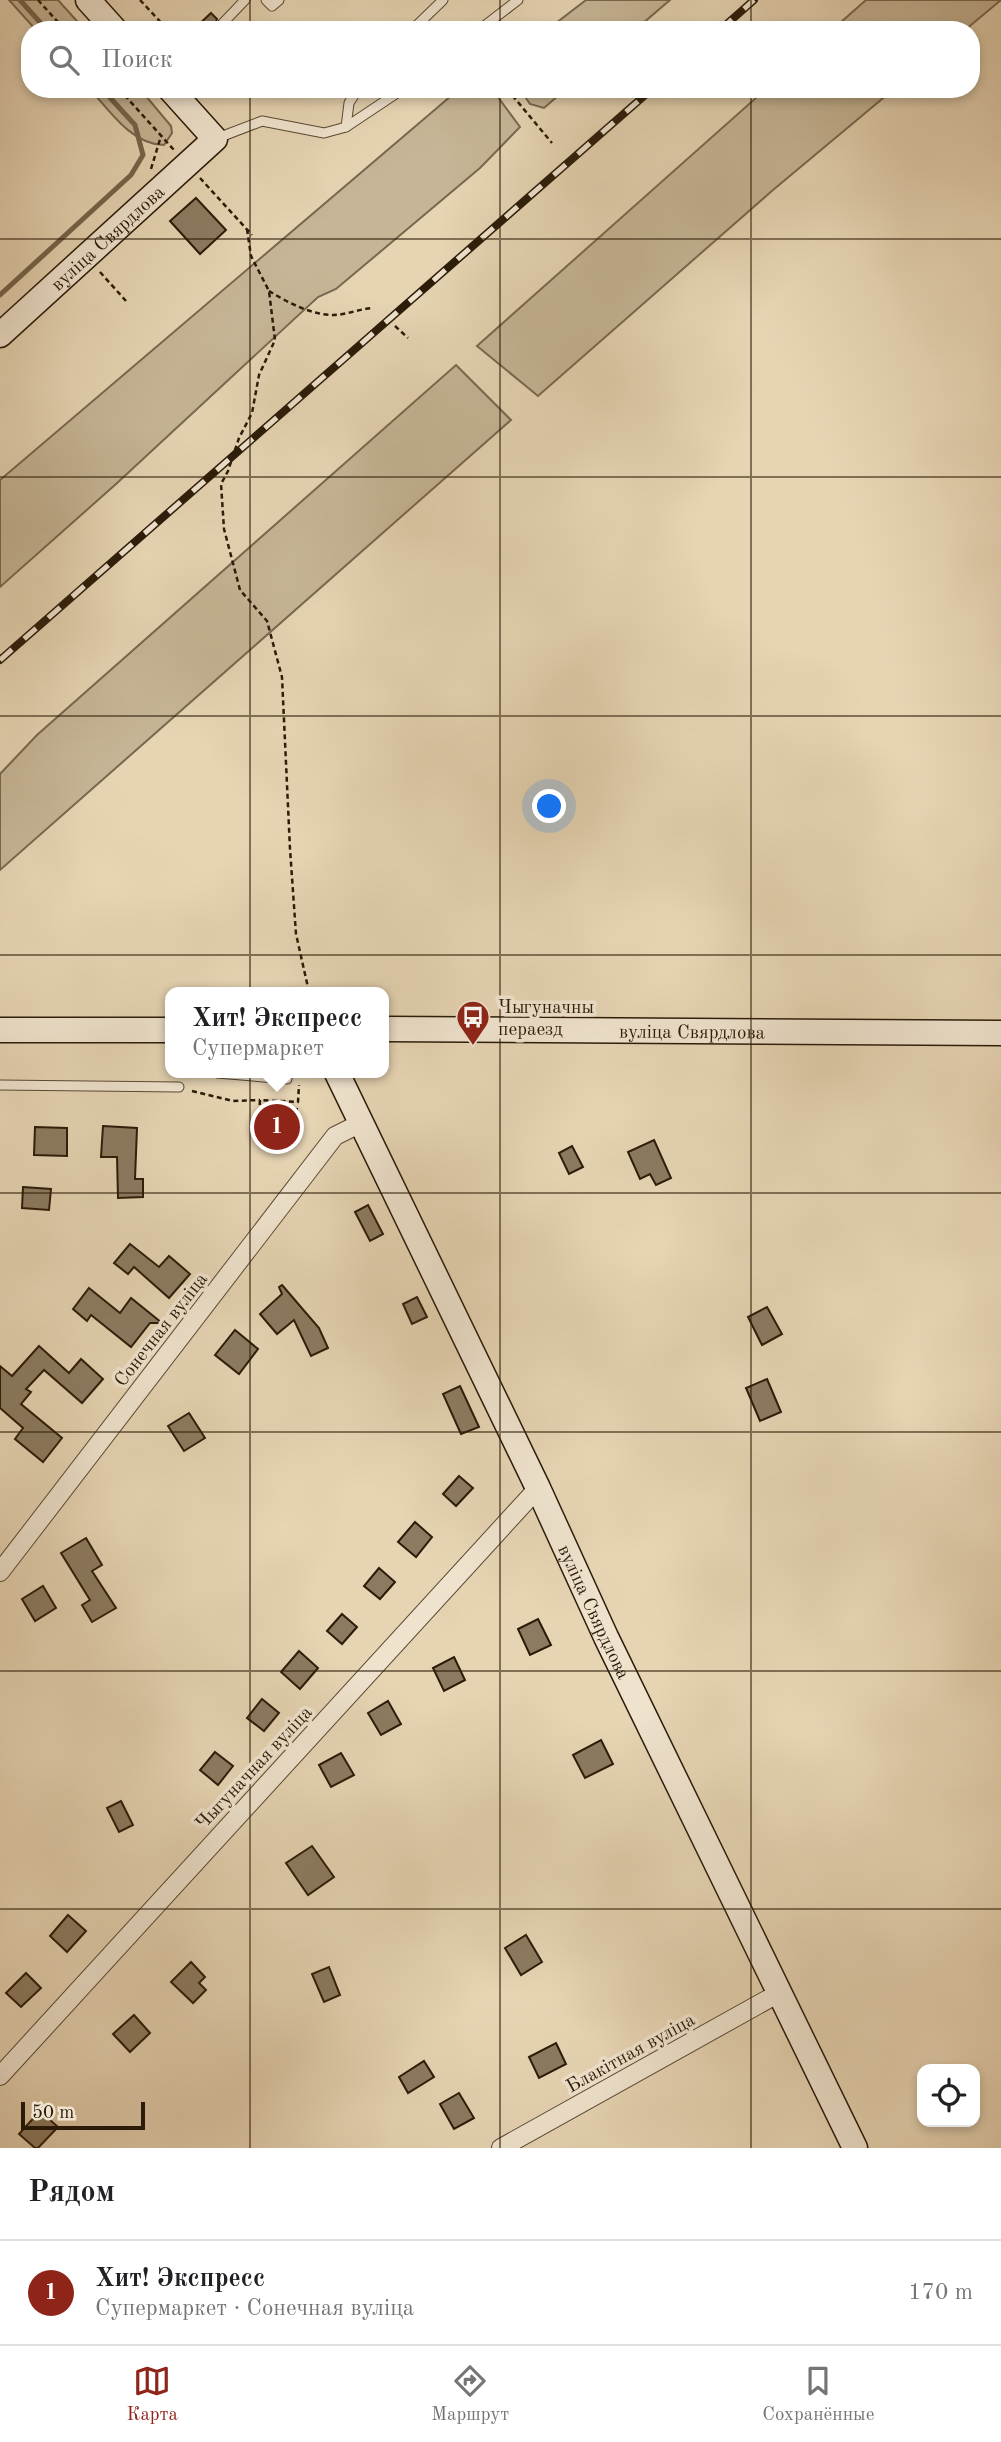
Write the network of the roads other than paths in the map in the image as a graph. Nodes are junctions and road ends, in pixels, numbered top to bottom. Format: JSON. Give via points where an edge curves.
{"nodes":[{"id":1,"x":88,"y":0,"type":"edge"},
{"id":2,"x":245,"y":0,"type":"edge"},
{"id":3,"x":267,"y":0,"type":"edge"},
{"id":4,"x":279,"y":0,"type":"edge"},
{"id":5,"x":443,"y":0,"type":"edge"},
{"id":6,"x":518,"y":0,"type":"edge"},
{"id":7,"x":107,"y":21,"type":"edge"},
{"id":8,"x":225,"y":21,"type":"edge"},
{"id":9,"x":421,"y":21,"type":"edge"},
{"id":10,"x":491,"y":21,"type":"edge"},
{"id":11,"x":178,"y":98,"type":"edge"},
{"id":12,"x":352,"y":98,"type":"edge"},
{"id":13,"x":390,"y":98,"type":"edge"},
{"id":14,"x":346,"y":127,"type":"junction"},
{"id":15,"x":215,"y":139,"type":"junction"},
{"id":16,"x":0,"y":335,"type":"edge"},
{"id":17,"x":389,"y":1029,"type":"edge"},
{"id":18,"x":0,"y":1030,"type":"edge"},
{"id":19,"x":165,"y":1030,"type":"edge"},
{"id":20,"x":1001,"y":1033,"type":"edge"},
{"id":21,"x":275,"y":1078,"type":"edge"},
{"id":22,"x":339,"y":1078,"type":"edge"},
{"id":23,"x":287,"y":1079,"type":"dead end"},
{"id":24,"x":0,"y":1085,"type":"edge"},
{"id":25,"x":179,"y":1087,"type":"road end"},
{"id":26,"x":361,"y":1123,"type":"junction"},
{"id":27,"x":538,"y":1488,"type":"junction"},
{"id":28,"x":0,"y":1572,"type":"edge"},
{"id":29,"x":779,"y":1993,"type":"junction"},
{"id":30,"x":0,"y":2076,"type":"edge"},
{"id":31,"x":501,"y":2148,"type":"edge"},
{"id":32,"x":855,"y":2148,"type":"edge"}],
"edges":[{"from":1,"to":7,"type":"street"},
{"from":2,"to":8,"type":"lane"},
{"from":3,"to":4,"type":"lane","via":[[272,6]]},
{"from":5,"to":9,"type":"lane"},
{"from":6,"to":10,"type":"lane"},
{"from":11,"to":15,"type":"street"},
{"from":12,"to":14,"type":"lane"},
{"from":13,"to":14,"type":"lane"},
{"from":14,"to":15,"type":"lane","via":[[324,133],[262,121]]},
{"from":15,"to":16,"type":"street","name":"вуліца Свярдлова"},
{"from":17,"to":20,"type":"street","name":"вуліца Свярдлова"},
{"from":18,"to":19,"type":"street"},
{"from":21,"to":23,"type":"lane"},
{"from":22,"to":26,"type":"street","name":"вуліца Свярдлова"},
{"from":24,"to":25,"type":"lane"},
{"from":26,"to":27,"type":"street","name":"вуліца Свярдлова"},
{"from":26,"to":28,"type":"street","name":"Сонечная вуліца","via":[[335,1136]]},
{"from":27,"to":29,"type":"street","name":"вуліца Свярдлова"},
{"from":27,"to":30,"type":"street","name":"Чыгуначная вуліца"},
{"from":29,"to":31,"type":"street","name":"Блакітная вуліца"},
{"from":29,"to":32,"type":"street","name":"вуліца Свярдлова"}]}
